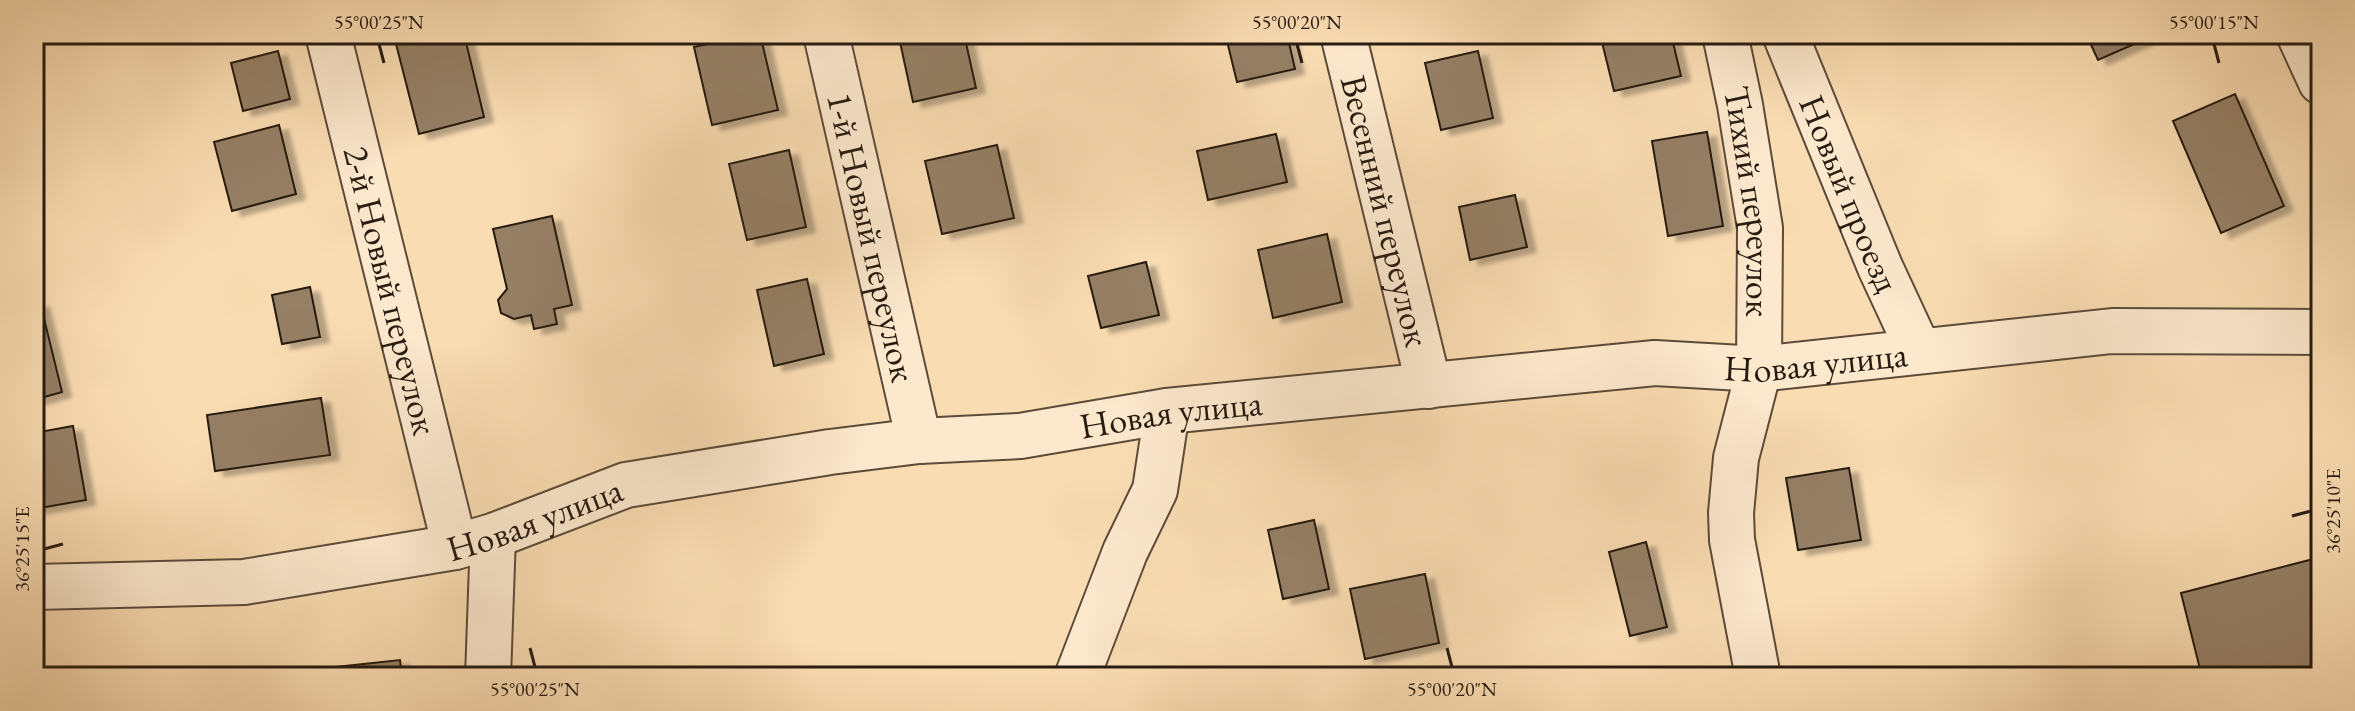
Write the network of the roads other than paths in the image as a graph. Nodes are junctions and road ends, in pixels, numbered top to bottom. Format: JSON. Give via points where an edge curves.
{"nodes":[{"id":1,"x":328,"y":34,"type":"edge"},
{"id":2,"x":826,"y":34,"type":"edge"},
{"id":3,"x":1343,"y":34,"type":"edge"},
{"id":4,"x":1725,"y":34,"type":"edge"},
{"id":5,"x":1785,"y":34,"type":"edge"},
{"id":6,"x":2299,"y":34,"type":"edge"},
{"id":7,"x":2321,"y":82,"type":"edge"},
{"id":8,"x":2321,"y":332,"type":"edge"},
{"id":9,"x":1919,"y":351,"type":"junction"},
{"id":10,"x":1759,"y":369,"type":"junction"},
{"id":11,"x":1429,"y":386,"type":"junction"},
{"id":12,"x":1167,"y":411,"type":"junction"},
{"id":13,"x":919,"y":441,"type":"junction"},
{"id":14,"x":474,"y":541,"type":"junction"},
{"id":15,"x":34,"y":587,"type":"edge"},
{"id":16,"x":488,"y":677,"type":"edge"},
{"id":17,"x":1077,"y":677,"type":"edge"},
{"id":18,"x":1758,"y":677,"type":"edge"}],
"edges":[{"from":1,"to":14,"type":"street","name":"2-й Новый переулок"},
{"from":2,"to":13,"type":"street","name":"1-й Новый переулок"},
{"from":3,"to":11,"type":"street","name":"Весенний переулок"},
{"from":4,"to":10,"type":"street","name":"Тихий переулок","via":[[1760,228]]},
{"from":5,"to":9,"type":"street","name":"Новый проезд"},
{"from":6,"to":7,"type":"street"},
{"from":8,"to":9,"type":"street","name":"Новая улица","via":[[2112,331]]},
{"from":9,"to":10,"type":"street","name":"Новая улица"},
{"from":10,"to":11,"type":"street","name":"Новая улица","via":[[1655,363]]},
{"from":10,"to":18,"type":"street","name":"Тихий переулок","via":[[1736,458],[1731,513]]},
{"from":11,"to":12,"type":"street","name":"Новая улица"},
{"from":12,"to":13,"type":"street","name":"Новая улица","via":[[1020,436]]},
{"from":12,"to":17,"type":"street","via":[[1155,490]]},
{"from":13,"to":14,"type":"street","name":"Новая улица","via":[[626,485]]},
{"from":14,"to":15,"type":"street","name":"Новая улица","via":[[244,582]]},
{"from":14,"to":16,"type":"street","name":"2-й Новый переулок"}]}
